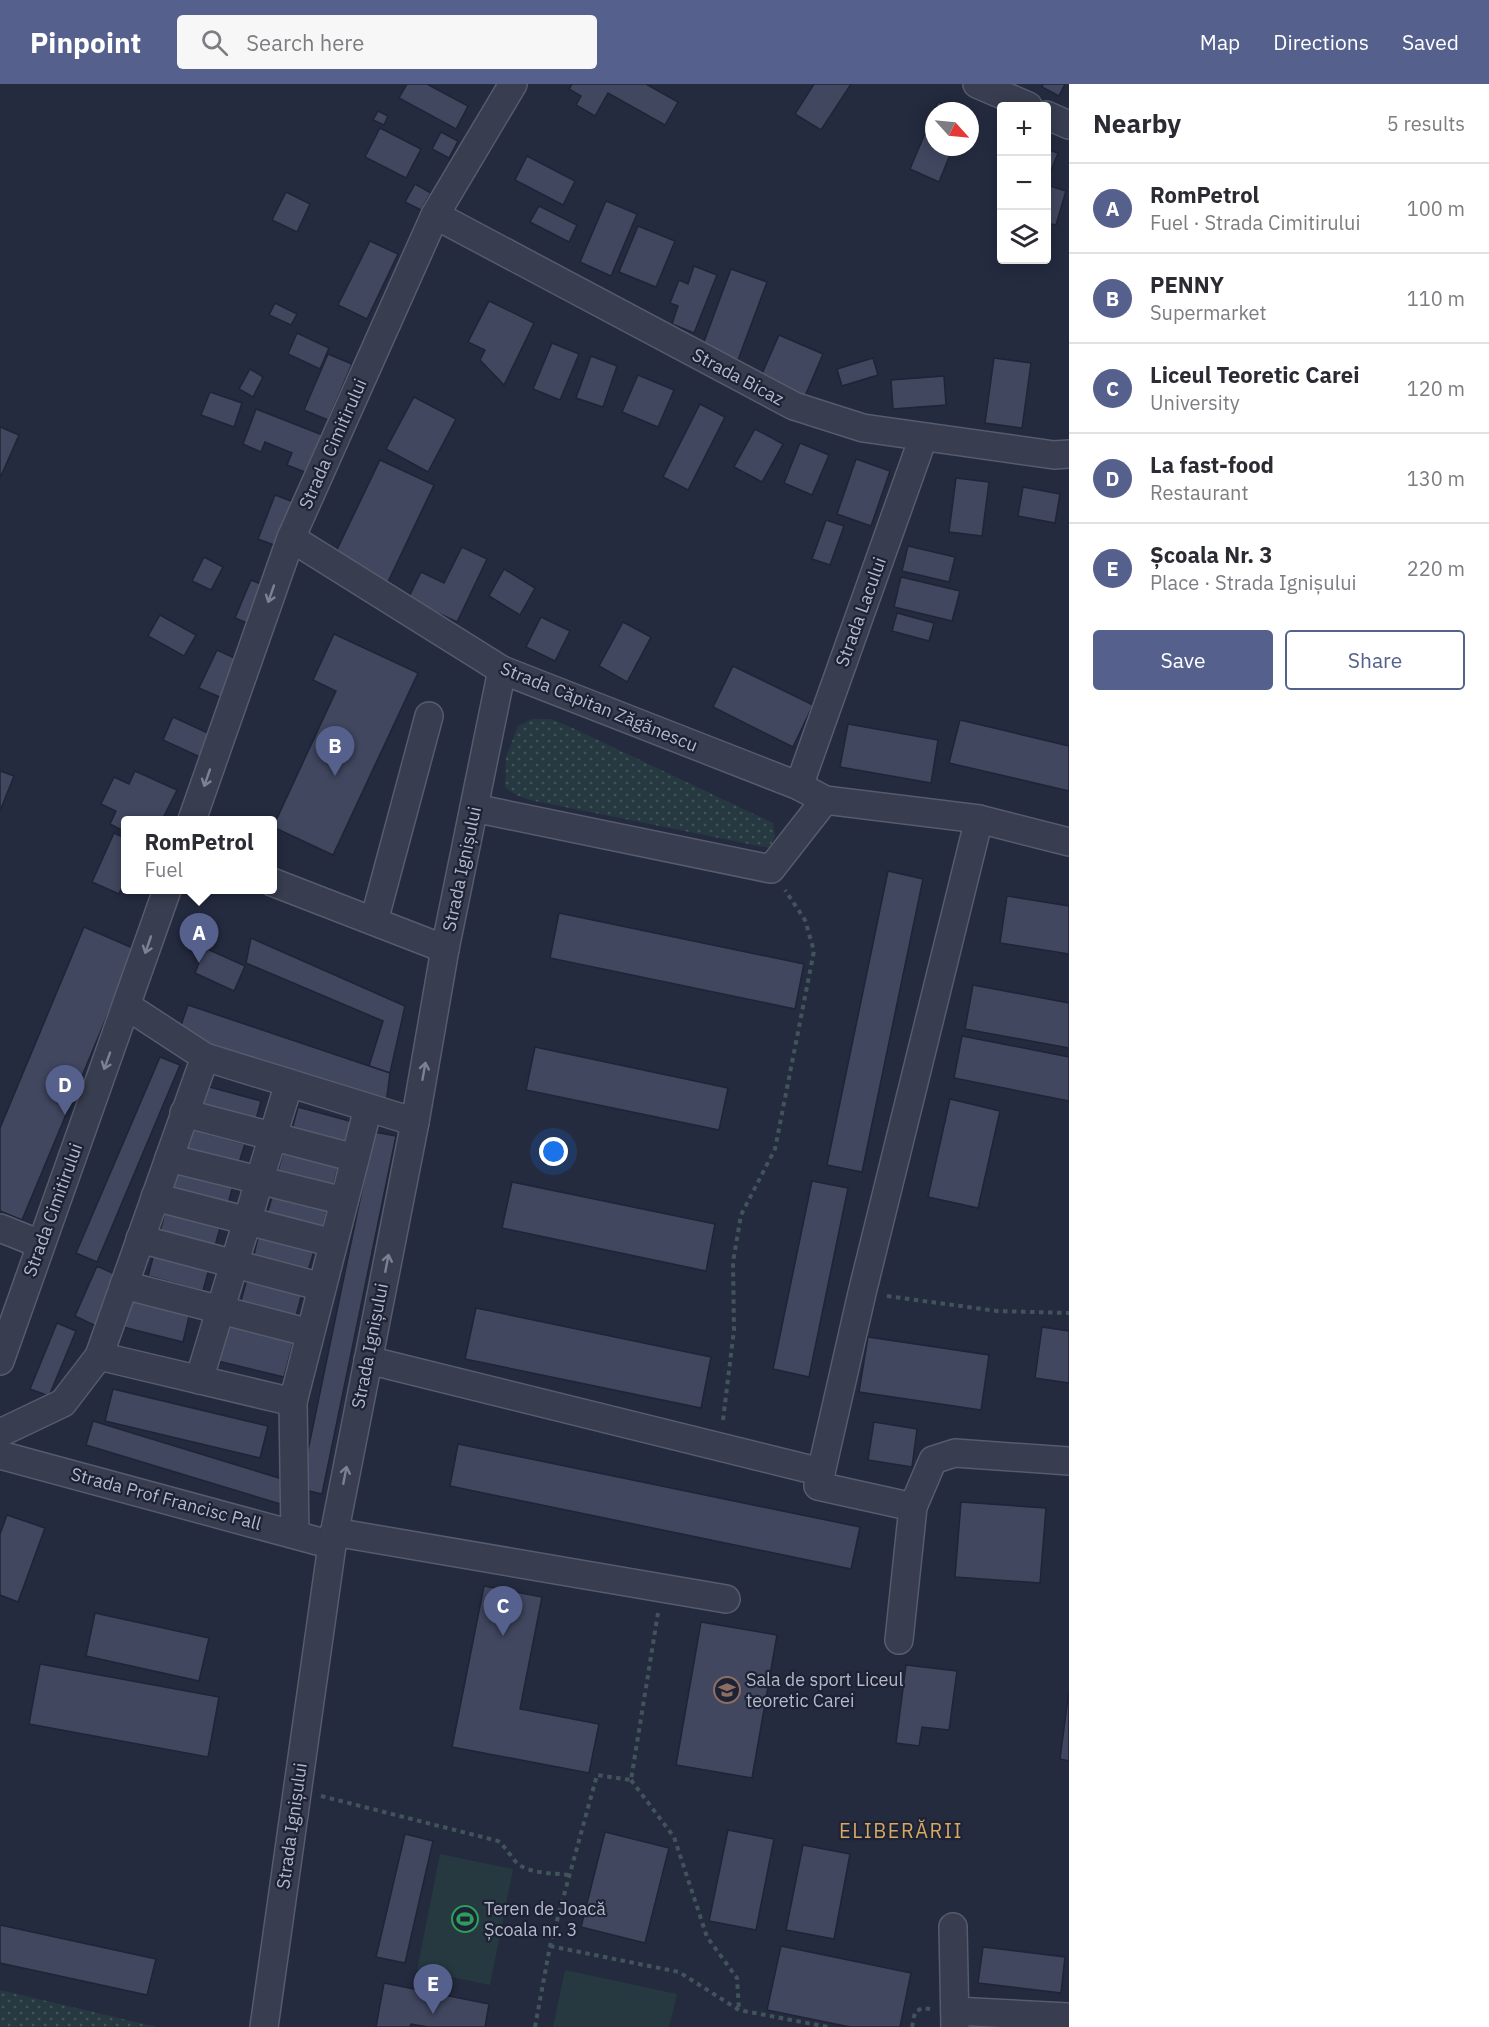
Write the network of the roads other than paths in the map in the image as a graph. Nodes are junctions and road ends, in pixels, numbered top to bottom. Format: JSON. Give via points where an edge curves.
{"nodes":[{"id":1,"x":513,"y":84,"type":"edge"},
{"id":2,"x":977,"y":84,"type":"edge"},
{"id":3,"x":1019,"y":102,"type":"edge"},
{"id":4,"x":1051,"y":117,"type":"edge"},
{"id":5,"x":1069,"y":125,"type":"edge"},
{"id":6,"x":435,"y":215,"type":"junction"},
{"id":7,"x":923,"y":438,"type":"junction"},
{"id":8,"x":1069,"y":454,"type":"edge"},
{"id":9,"x":291,"y":538,"type":"junction"},
{"id":10,"x":502,"y":670,"type":"junction"},
{"id":11,"x":429,"y":716,"type":"dead end"},
{"id":12,"x":799,"y":786,"type":"junction"},
{"id":13,"x":825,"y":800,"type":"junction"},
{"id":14,"x":474,"y":808,"type":"junction"},
{"id":15,"x":193,"y":816,"type":"edge"},
{"id":16,"x":979,"y":819,"type":"junction"},
{"id":17,"x":1069,"y":842,"type":"edge"},
{"id":18,"x":277,"y":884,"type":"edge"},
{"id":19,"x":166,"y":894,"type":"edge"},
{"id":20,"x":374,"y":921,"type":"junction"},
{"id":21,"x":445,"y":949,"type":"junction"},
{"id":22,"x":126,"y":1006,"type":"junction"},
{"id":23,"x":205,"y":1057,"type":"junction"},
{"id":24,"x":289,"y":1083,"type":"junction"},
{"id":25,"x":368,"y":1108,"type":"junction"},
{"id":26,"x":184,"y":1113,"type":"junction"},
{"id":27,"x":415,"y":1122,"type":"junction"},
{"id":28,"x":273,"y":1137,"type":"junction"},
{"id":29,"x":169,"y":1158,"type":"junction"},
{"id":30,"x":355,"y":1158,"type":"junction"},
{"id":31,"x":260,"y":1180,"type":"junction"},
{"id":32,"x":155,"y":1197,"type":"junction"},
{"id":33,"x":344,"y":1201,"type":"junction"},
{"id":34,"x":248,"y":1221,"type":"junction"},
{"id":35,"x":0,"y":1228,"type":"edge"},
{"id":36,"x":140,"y":1239,"type":"junction"},
{"id":37,"x":333,"y":1243,"type":"junction"},
{"id":38,"x":40,"y":1244,"type":"junction"},
{"id":39,"x":235,"y":1264,"type":"junction"},
{"id":40,"x":124,"y":1285,"type":"junction"},
{"id":41,"x":322,"y":1287,"type":"junction"},
{"id":42,"x":220,"y":1310,"type":"junction"},
{"id":43,"x":310,"y":1333,"type":"junction"},
{"id":44,"x":99,"y":1356,"type":"junction"},
{"id":45,"x":368,"y":1360,"type":"junction"},
{"id":46,"x":0,"y":1361,"type":"edge"},
{"id":47,"x":199,"y":1380,"type":"junction"},
{"id":48,"x":293,"y":1402,"type":"junction"},
{"id":49,"x":0,"y":1433,"type":"edge"},
{"id":50,"x":0,"y":1455,"type":"edge"},
{"id":51,"x":1069,"y":1461,"type":"edge"},
{"id":52,"x":820,"y":1479,"type":"junction"},
{"id":53,"x":913,"y":1507,"type":"junction"},
{"id":54,"x":295,"y":1534,"type":"junction"},
{"id":55,"x":333,"y":1538,"type":"junction"},
{"id":56,"x":726,"y":1599,"type":"dead end"},
{"id":57,"x":899,"y":1640,"type":"dead end"},
{"id":58,"x":953,"y":1927,"type":"dead end"},
{"id":59,"x":1069,"y":2017,"type":"edge"},
{"id":60,"x":955,"y":2019,"type":"edge"},
{"id":61,"x":264,"y":2027,"type":"edge"}],
"edges":[{"from":1,"to":6,"type":"street","name":"Strada Cimitirului"},
{"from":2,"to":3,"type":"street"},
{"from":4,"to":5,"type":"street"},
{"from":6,"to":7,"type":"street","name":"Strada Bicaz","via":[[794,406],[862,428]]},
{"from":6,"to":9,"type":"street","name":"Strada Cimitirului"},
{"from":7,"to":8,"type":"street","name":"Strada Bicaz"},
{"from":7,"to":12,"type":"street","name":"Strada Lacului"},
{"from":9,"to":10,"type":"street","name":"Strada Căpitan Zăgănescu"},
{"from":9,"to":15,"type":"street","name":"Strada Cimitirului","one_way":true},
{"from":10,"to":12,"type":"street","name":"Strada Căpitan Zăgănescu"},
{"from":10,"to":14,"type":"street","name":"Strada Ignișului"},
{"from":11,"to":20,"type":"street"},
{"from":12,"to":13,"type":"street","name":"Strada Căpitan Zăgănescu"},
{"from":13,"to":14,"type":"street","via":[[771,869]]},
{"from":13,"to":16,"type":"street","name":"Strada Căpitan Zăgănescu"},
{"from":14,"to":21,"type":"street","name":"Strada Ignișului"},
{"from":16,"to":17,"type":"street","name":"Strada Căpitan Zăgănescu"},
{"from":16,"to":52,"type":"street"},
{"from":18,"to":20,"type":"street"},
{"from":19,"to":22,"type":"street","name":"Strada Cimitirului","one_way":true},
{"from":20,"to":21,"type":"street"},
{"from":27,"to":21,"type":"street","name":"Strada Ignișului","one_way":true},
{"from":22,"to":23,"type":"street"},
{"from":22,"to":38,"type":"street","name":"Strada Cimitirului","one_way":true},
{"from":23,"to":24,"type":"street"},
{"from":23,"to":26,"type":"street"},
{"from":24,"to":25,"type":"street"},
{"from":24,"to":28,"type":"street"},
{"from":25,"to":27,"type":"street"},
{"from":25,"to":30,"type":"street"},
{"from":26,"to":28,"type":"street"},
{"from":26,"to":29,"type":"street"},
{"from":45,"to":27,"type":"street","name":"Strada Ignișului","one_way":true},
{"from":28,"to":30,"type":"street"},
{"from":28,"to":31,"type":"street"},
{"from":29,"to":31,"type":"street"},
{"from":29,"to":32,"type":"street"},
{"from":30,"to":33,"type":"street"},
{"from":31,"to":33,"type":"street"},
{"from":31,"to":34,"type":"street"},
{"from":32,"to":34,"type":"street"},
{"from":32,"to":36,"type":"street"},
{"from":33,"to":37,"type":"street"},
{"from":34,"to":37,"type":"street"},
{"from":34,"to":39,"type":"street"},
{"from":35,"to":38,"type":"street"},
{"from":36,"to":39,"type":"street"},
{"from":36,"to":40,"type":"street"},
{"from":37,"to":41,"type":"street"},
{"from":38,"to":46,"type":"street","name":"Strada Cimitirului"},
{"from":39,"to":41,"type":"street"},
{"from":39,"to":42,"type":"street"},
{"from":40,"to":42,"type":"street"},
{"from":40,"to":44,"type":"street"},
{"from":41,"to":43,"type":"street"},
{"from":42,"to":43,"type":"street"},
{"from":42,"to":47,"type":"street"},
{"from":43,"to":48,"type":"street"},
{"from":44,"to":47,"type":"street"},
{"from":44,"to":49,"type":"street","via":[[63,1403]]},
{"from":45,"to":52,"type":"street","via":[[719,1448]]},
{"from":55,"to":45,"type":"street","name":"Strada Ignișului","one_way":true},
{"from":47,"to":48,"type":"street"},
{"from":48,"to":54,"type":"street"},
{"from":50,"to":54,"type":"street","name":"Strada Prof Francisc Pall"},
{"from":51,"to":53,"type":"street","via":[[955,1453],[933,1460]]},
{"from":52,"to":53,"type":"street"},
{"from":53,"to":57,"type":"street"},
{"from":54,"to":55,"type":"street","name":"Strada Prof Francisc Pall"},
{"from":55,"to":56,"type":"street","name":"Strada Prof Francisc Pall"},
{"from":55,"to":61,"type":"street","name":"Strada Ignișului"},
{"from":58,"to":60,"type":"street"},
{"from":59,"to":60,"type":"street"}]}
